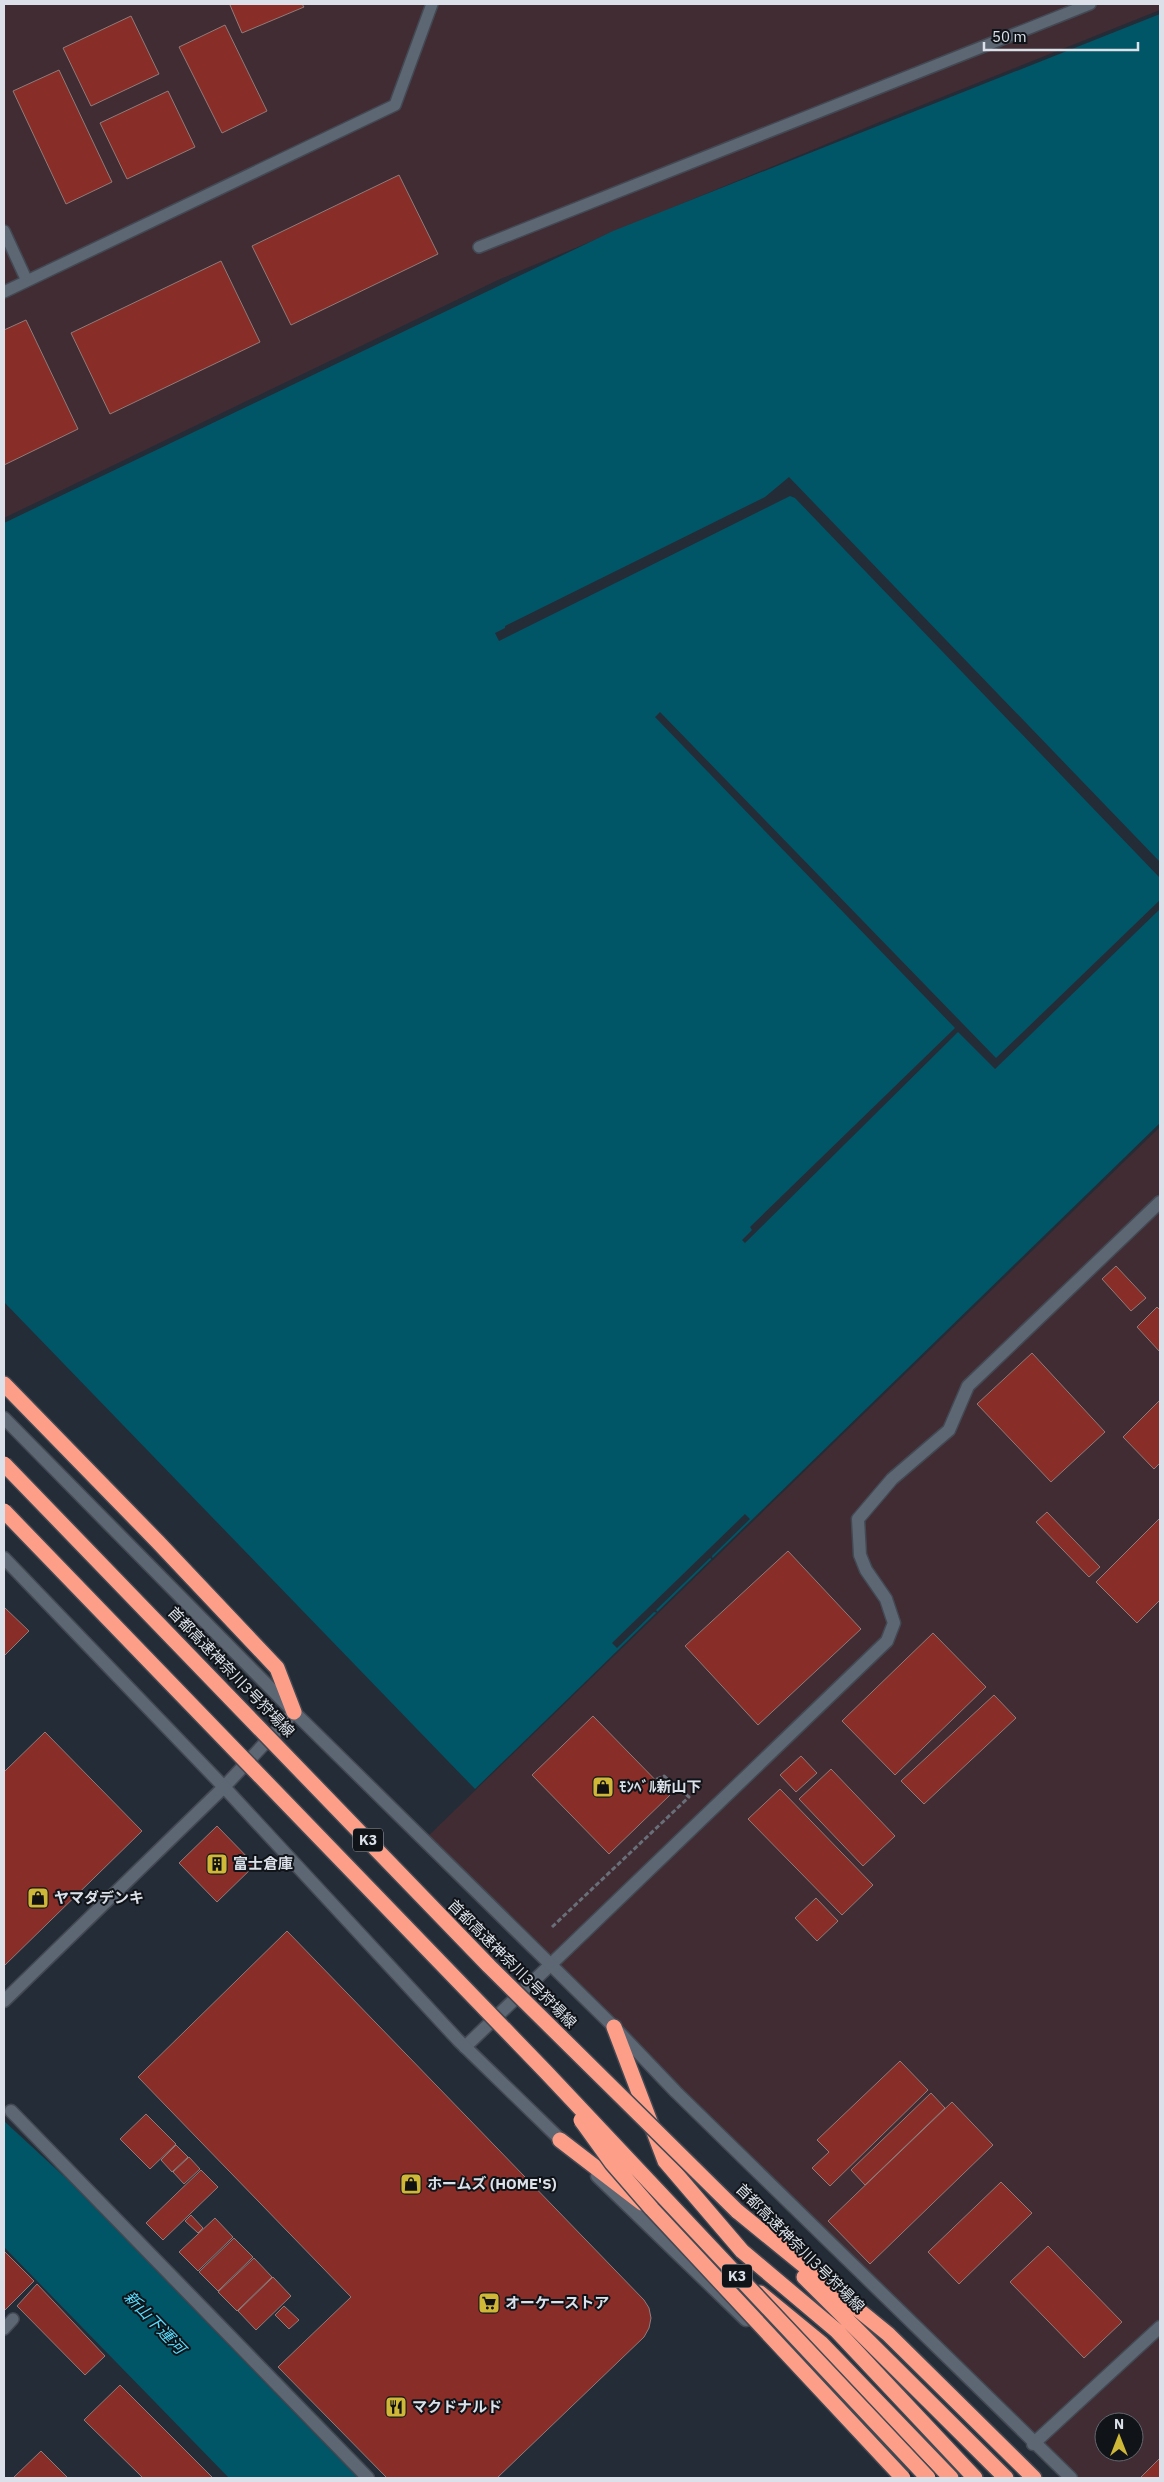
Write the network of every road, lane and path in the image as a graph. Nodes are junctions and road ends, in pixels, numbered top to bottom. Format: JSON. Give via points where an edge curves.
{"nodes":[{"id":1,"x":432,"y":4,"type":"edge"},
{"id":2,"x":1090,"y":4,"type":"edge"},
{"id":3,"x":4,"y":231,"type":"edge"},
{"id":4,"x":479,"y":247,"type":"dead end"},
{"id":5,"x":27,"y":281,"type":"junction"},
{"id":6,"x":4,"y":292,"type":"edge"},
{"id":7,"x":1160,"y":1202,"type":"edge"},
{"id":8,"x":4,"y":1384,"type":"edge"},
{"id":9,"x":4,"y":1418,"type":"edge"},
{"id":10,"x":4,"y":1464,"type":"edge"},
{"id":11,"x":4,"y":1510,"type":"edge"},
{"id":12,"x":4,"y":1558,"type":"edge"},
{"id":13,"x":294,"y":1712,"type":"junction"},
{"id":14,"x":655,"y":1780,"type":"dead end"},
{"id":15,"x":224,"y":1787,"type":"junction"},
{"id":16,"x":552,"y":1927,"type":"dead end"},
{"id":17,"x":550,"y":1965,"type":"junction"},
{"id":18,"x":4,"y":2001,"type":"edge"},
{"id":19,"x":614,"y":2027,"type":"junction"},
{"id":20,"x":465,"y":2047,"type":"junction"},
{"id":21,"x":546,"y":2072,"type":"junction"},
{"id":22,"x":12,"y":2111,"type":"dead end"},
{"id":23,"x":560,"y":2140,"type":"junction"},
{"id":24,"x":737,"y":2211,"type":"junction"},
{"id":25,"x":14,"y":2319,"type":"dead end"},
{"id":26,"x":1160,"y":2327,"type":"edge"},
{"id":27,"x":4,"y":2329,"type":"edge"},
{"id":28,"x":1033,"y":2444,"type":"junction"},
{"id":29,"x":368,"y":2478,"type":"edge"},
{"id":30,"x":903,"y":2478,"type":"edge"},
{"id":31,"x":910,"y":2478,"type":"edge"},
{"id":32,"x":928,"y":2478,"type":"edge"},
{"id":33,"x":951,"y":2478,"type":"edge"},
{"id":34,"x":975,"y":2478,"type":"edge"},
{"id":35,"x":1006,"y":2478,"type":"edge"},
{"id":36,"x":1034,"y":2478,"type":"edge"},
{"id":37,"x":1070,"y":2478,"type":"edge"}],
"edges":[{"from":1,"to":5,"type":"lane","via":[[395,105]]},
{"from":2,"to":4,"type":"lane"},
{"from":3,"to":5,"type":"lane"},
{"from":5,"to":6,"type":"lane"},
{"from":7,"to":17,"type":"street","via":[[968,1386],[949,1430],[892,1479],[858,1519],[860,1555],[886,1599],[894,1623],[887,1641]]},
{"from":8,"to":13,"type":"highway","via":[[277,1668]]},
{"from":9,"to":13,"type":"street"},
{"from":10,"to":24,"type":"highway","name":"首都高速神奈川3号狩場線","number":"K3","bridge":true,"via":[[488,1966]]},
{"from":11,"to":21,"type":"highway","number":"K3","bridge":true},
{"from":12,"to":15,"type":"street"},
{"from":13,"to":15,"type":"street"},
{"from":13,"to":17,"type":"street"},
{"from":14,"to":16,"type":"path","via":[[664,1776],[688,1797]]},
{"from":15,"to":18,"type":"street"},
{"from":15,"to":20,"type":"street"},
{"from":17,"to":19,"type":"street"},
{"from":17,"to":20,"type":"street"},
{"from":19,"to":28,"type":"street"},
{"from":19,"to":34,"type":"highway","number":"K3","via":[[665,2161],[742,2251],[837,2331]]},
{"from":20,"to":23,"type":"street"},
{"from":21,"to":30,"type":"highway","number":"K3","bridge":true,"via":[[612,2163],[652,2210]]},
{"from":21,"to":32,"type":"highway","number":"K3","bridge":true},
{"from":22,"to":29,"type":"street"},
{"from":23,"to":31,"type":"street"},
{"from":23,"to":33,"type":"highway","number":"K3","bridge":true,"via":[[821,2343]]},
{"from":24,"to":35,"type":"highway","name":"首都高速神奈川3号狩場線","number":"K3"},
{"from":24,"to":36,"type":"highway","number":"K3","via":[[888,2334]]},
{"from":25,"to":27,"type":"lane"},
{"from":26,"to":28,"type":"street"},
{"from":28,"to":37,"type":"street"}]}
